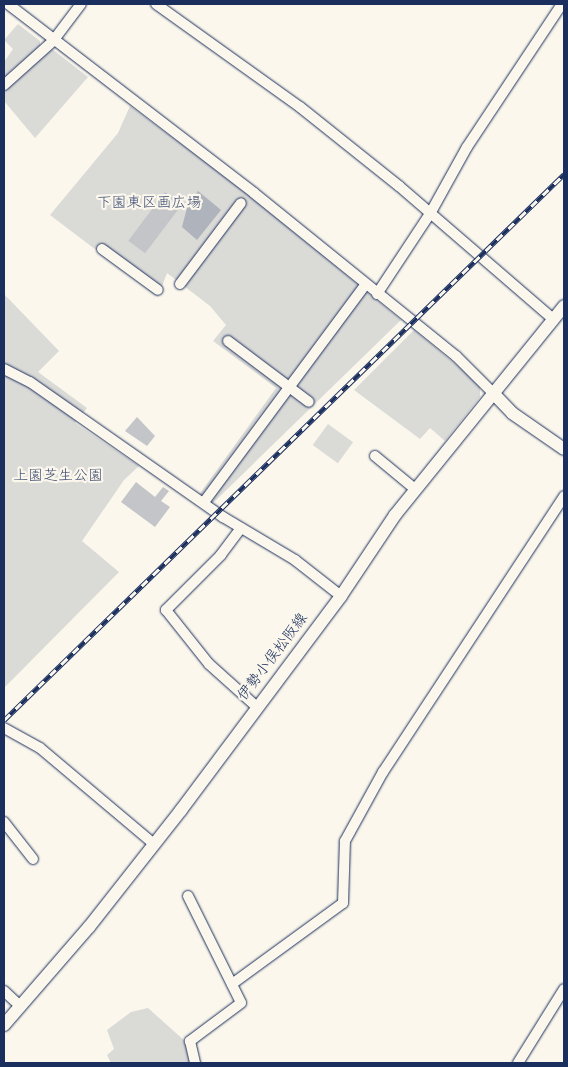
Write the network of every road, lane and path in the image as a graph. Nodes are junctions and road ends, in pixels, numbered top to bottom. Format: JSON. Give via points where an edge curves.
{"nodes":[{"id":1,"x":8,"y":4,"type":"edge"},
{"id":2,"x":81,"y":4,"type":"edge"},
{"id":3,"x":156,"y":4,"type":"edge"},
{"id":4,"x":562,"y":4,"type":"edge"},
{"id":5,"x":53,"y":41,"type":"junction"},
{"id":6,"x":4,"y":84,"type":"edge"},
{"id":7,"x":241,"y":203,"type":"dead end"},
{"id":8,"x":431,"y":212,"type":"junction"},
{"id":9,"x":102,"y":249,"type":"dead end"},
{"id":10,"x":180,"y":284,"type":"dead end"},
{"id":11,"x":365,"y":285,"type":"junction"},
{"id":12,"x":158,"y":290,"type":"dead end"},
{"id":13,"x":377,"y":294,"type":"junction"},
{"id":14,"x":564,"y":306,"type":"edge"},
{"id":15,"x":553,"y":319,"type":"junction"},
{"id":16,"x":228,"y":342,"type":"dead end"},
{"id":17,"x":4,"y":369,"type":"edge"},
{"id":18,"x":289,"y":387,"type":"junction"},
{"id":19,"x":492,"y":392,"type":"junction"},
{"id":20,"x":309,"y":402,"type":"dead end"},
{"id":21,"x":564,"y":449,"type":"edge"},
{"id":22,"x":375,"y":456,"type":"dead end"},
{"id":23,"x":415,"y":489,"type":"junction"},
{"id":24,"x":564,"y":496,"type":"edge"},
{"id":25,"x":204,"y":502,"type":"junction"},
{"id":26,"x":242,"y":528,"type":"junction"},
{"id":27,"x":341,"y":596,"type":"junction"},
{"id":28,"x":257,"y":707,"type":"junction"},
{"id":29,"x":4,"y":728,"type":"edge"},
{"id":30,"x":4,"y":822,"type":"edge"},
{"id":31,"x":154,"y":844,"type":"junction"},
{"id":32,"x":33,"y":859,"type":"dead end"},
{"id":33,"x":188,"y":896,"type":"dead end"},
{"id":34,"x":232,"y":984,"type":"junction"},
{"id":35,"x":4,"y":991,"type":"edge"},
{"id":36,"x":564,"y":991,"type":"edge"},
{"id":37,"x":21,"y":1007,"type":"junction"},
{"id":38,"x":4,"y":1026,"type":"edge"},
{"id":39,"x":195,"y":1063,"type":"edge"},
{"id":40,"x":518,"y":1063,"type":"edge"}],
"edges":[{"from":1,"to":5,"type":"street"},
{"from":2,"to":5,"type":"street"},
{"from":3,"to":8,"type":"street","via":[[300,107]]},
{"from":4,"to":8,"type":"street","via":[[467,146]]},
{"from":5,"to":6,"type":"street"},
{"from":5,"to":11,"type":"street","via":[[254,193]]},
{"from":7,"to":10,"type":"street"},
{"from":8,"to":13,"type":"street"},
{"from":8,"to":15,"type":"street"},
{"from":9,"to":12,"type":"street"},
{"from":11,"to":13,"type":"street"},
{"from":11,"to":18,"type":"street"},
{"from":13,"to":19,"type":"street","via":[[462,361]]},
{"from":14,"to":15,"type":"main road","name":"伊勢小俣松阪線"},
{"from":15,"to":19,"type":"main road","name":"伊勢小俣松阪線"},
{"from":16,"to":18,"type":"street"},
{"from":17,"to":25,"type":"street","via":[[30,382]]},
{"from":18,"to":20,"type":"street"},
{"from":18,"to":25,"type":"street"},
{"from":19,"to":21,"type":"main road","via":[[512,413]]},
{"from":19,"to":23,"type":"main road","name":"伊勢小俣松阪線"},
{"from":22,"to":23,"type":"street"},
{"from":23,"to":27,"type":"main road","name":"伊勢小俣松阪線"},
{"from":24,"to":34,"type":"street","via":[[382,772],[344,841],[343,903]]},
{"from":25,"to":26,"type":"street"},
{"from":26,"to":27,"type":"street","via":[[295,560]]},
{"from":26,"to":28,"type":"street","via":[[221,555],[166,610],[209,664]]},
{"from":27,"to":28,"type":"main road","name":"伊勢小俣松阪線"},
{"from":28,"to":31,"type":"main road","name":"伊勢小俣松阪線"},
{"from":29,"to":31,"type":"street","via":[[40,748]]},
{"from":30,"to":32,"type":"street"},
{"from":31,"to":37,"type":"main road","name":"伊勢小俣松阪線"},
{"from":33,"to":34,"type":"street"},
{"from":34,"to":39,"type":"street","via":[[241,1003],[190,1041]]},
{"from":35,"to":37,"type":"street"},
{"from":36,"to":40,"type":"street"},
{"from":37,"to":38,"type":"main road","name":"伊勢小俣松阪線"}]}
